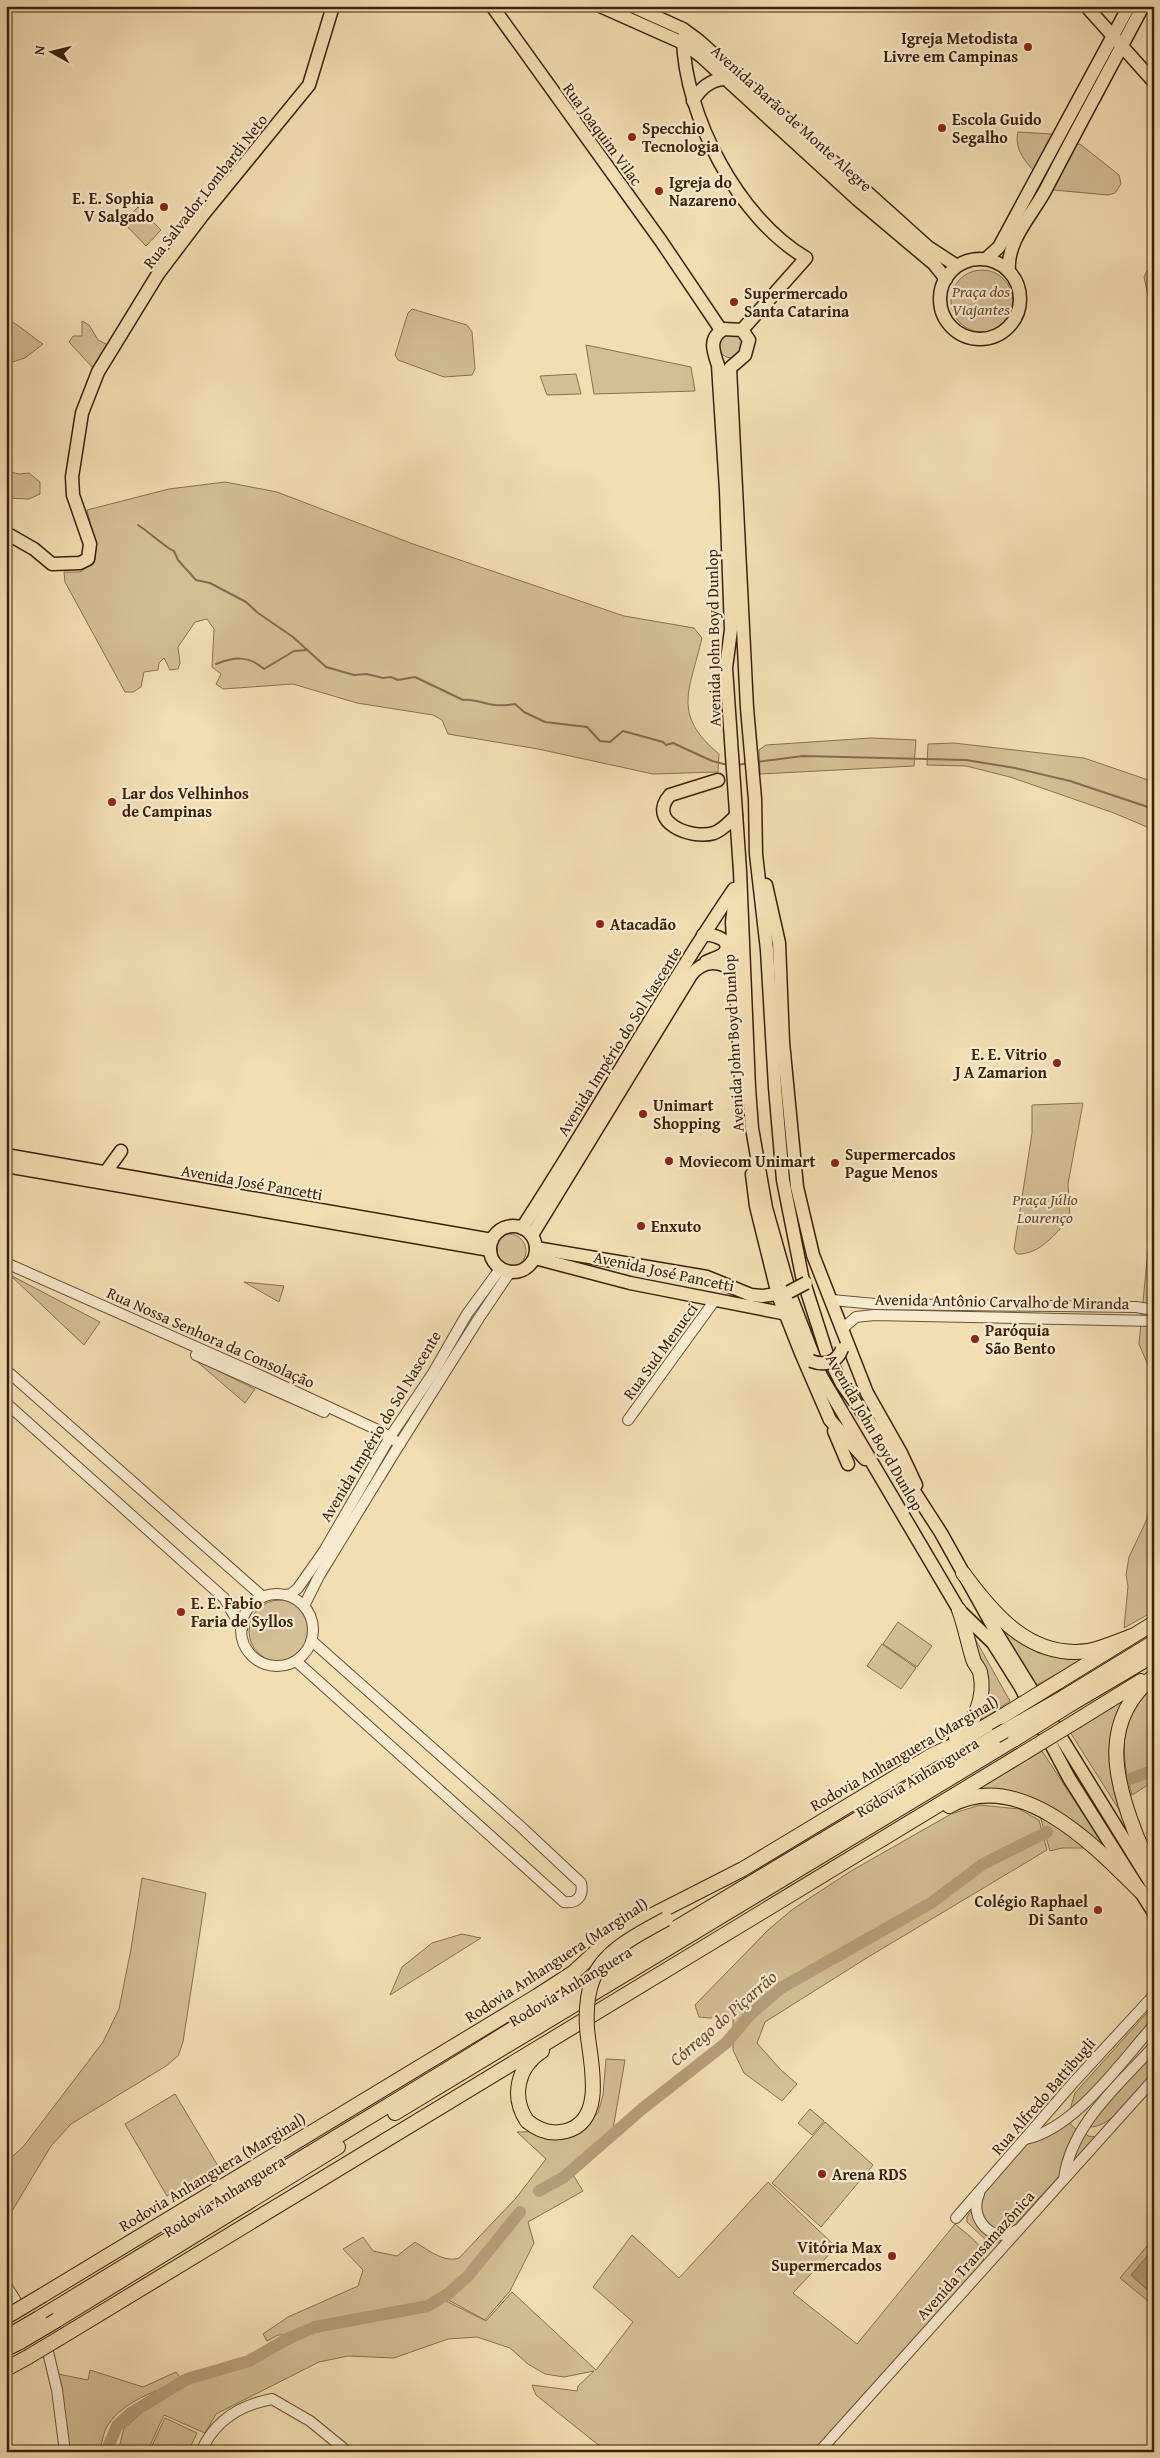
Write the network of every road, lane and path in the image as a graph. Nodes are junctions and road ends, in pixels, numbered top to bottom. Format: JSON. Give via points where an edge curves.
{"nodes":[{"id":1,"x":333,"y":6,"type":"edge"},
{"id":2,"x":492,"y":6,"type":"edge"},
{"id":3,"x":600,"y":6,"type":"edge"},
{"id":4,"x":632,"y":6,"type":"edge"},
{"id":5,"x":1086,"y":6,"type":"edge"},
{"id":6,"x":1096,"y":6,"type":"edge"},
{"id":7,"x":1129,"y":6,"type":"edge"},
{"id":8,"x":1143,"y":6,"type":"edge"},
{"id":9,"x":683,"y":29,"type":"junction"},
{"id":10,"x":1118,"y":39,"type":"junction"},
{"id":11,"x":683,"y":43,"type":"junction"},
{"id":12,"x":1154,"y":74,"type":"edge"},
{"id":13,"x":724,"y":79,"type":"junction"},
{"id":14,"x":1154,"y":82,"type":"edge"},
{"id":15,"x":693,"y":101,"type":"junction"},
{"id":16,"x":986,"y":259,"type":"junction"},
{"id":17,"x":957,"y":266,"type":"junction"},
{"id":18,"x":1009,"y":271,"type":"junction"},
{"id":19,"x":946,"y":278,"type":"junction"},
{"id":20,"x":721,"y":330,"type":"junction"},
{"id":21,"x":742,"y":330,"type":"junction"},
{"id":22,"x":724,"y":367,"type":"junction"},
{"id":23,"x":6,"y":533,"type":"edge"},
{"id":24,"x":718,"y":780,"type":"dead end"},
{"id":25,"x":736,"y":816,"type":"junction"},
{"id":26,"x":756,"y":854,"type":"junction"},
{"id":27,"x":740,"y":871,"type":"junction"},
{"id":28,"x":737,"y":885,"type":"junction"},
{"id":29,"x":703,"y":935,"type":"junction"},
{"id":30,"x":705,"y":964,"type":"junction"},
{"id":31,"x":734,"y":973,"type":"junction"},
{"id":32,"x":121,"y":1151,"type":"dead end"},
{"id":33,"x":6,"y":1155,"type":"edge"},
{"id":34,"x":6,"y":1166,"type":"edge"},
{"id":35,"x":106,"y":1173,"type":"junction"},
{"id":36,"x":527,"y":1231,"type":"junction"},
{"id":37,"x":491,"y":1245,"type":"junction"},
{"id":38,"x":536,"y":1253,"type":"junction"},
{"id":39,"x":6,"y":1263,"type":"edge"},
{"id":40,"x":6,"y":1269,"type":"edge"},
{"id":41,"x":505,"y":1270,"type":"junction"},
{"id":42,"x":783,"y":1293,"type":"junction"},
{"id":43,"x":830,"y":1296,"type":"junction"},
{"id":44,"x":716,"y":1300,"type":"junction"},
{"id":45,"x":1154,"y":1310,"type":"edge"},
{"id":46,"x":787,"y":1314,"type":"junction"},
{"id":47,"x":1154,"y":1321,"type":"edge"},
{"id":48,"x":842,"y":1329,"type":"junction"},
{"id":49,"x":801,"y":1353,"type":"junction"},
{"id":50,"x":6,"y":1370,"type":"edge"},
{"id":51,"x":6,"y":1404,"type":"edge"},
{"id":52,"x":628,"y":1420,"type":"dead end"},
{"id":53,"x":830,"y":1420,"type":"junction"},
{"id":54,"x":389,"y":1440,"type":"junction"},
{"id":55,"x":398,"y":1447,"type":"junction"},
{"id":56,"x":848,"y":1464,"type":"dead end"},
{"id":57,"x":888,"y":1492,"type":"junction"},
{"id":58,"x":923,"y":1508,"type":"junction"},
{"id":59,"x":963,"y":1573,"type":"junction"},
{"id":60,"x":286,"y":1595,"type":"junction"},
{"id":61,"x":263,"y":1597,"type":"junction"},
{"id":62,"x":304,"y":1606,"type":"junction"},
{"id":63,"x":960,"y":1610,"type":"junction"},
{"id":64,"x":1154,"y":1623,"type":"edge"},
{"id":65,"x":242,"y":1629,"type":"junction"},
{"id":66,"x":1132,"y":1636,"type":"junction"},
{"id":67,"x":312,"y":1641,"type":"junction"},
{"id":68,"x":1149,"y":1652,"type":"edge"},
{"id":69,"x":296,"y":1661,"type":"junction"},
{"id":70,"x":1154,"y":1675,"type":"edge"},
{"id":71,"x":1067,"y":1701,"type":"junction"},
{"id":72,"x":932,"y":1755,"type":"junction"},
{"id":73,"x":1115,"y":1825,"type":"junction"},
{"id":74,"x":886,"y":1838,"type":"junction"},
{"id":75,"x":743,"y":1870,"type":"junction"},
{"id":76,"x":1152,"y":1871,"type":"edge"},
{"id":77,"x":1147,"y":1890,"type":"edge"},
{"id":78,"x":1154,"y":1914,"type":"edge"},
{"id":79,"x":1154,"y":1995,"type":"edge"},
{"id":80,"x":583,"y":2021,"type":"junction"},
{"id":81,"x":1154,"y":2025,"type":"edge"},
{"id":82,"x":1154,"y":2046,"type":"edge"},
{"id":83,"x":1154,"y":2079,"type":"edge"},
{"id":84,"x":1025,"y":2139,"type":"junction"},
{"id":85,"x":1064,"y":2179,"type":"junction"},
{"id":86,"x":983,"y":2186,"type":"junction"},
{"id":87,"x":956,"y":2218,"type":"dead end"},
{"id":88,"x":1021,"y":2228,"type":"junction"},
{"id":89,"x":6,"y":2285,"type":"edge"},
{"id":90,"x":16,"y":2301,"type":"dead end"},
{"id":91,"x":6,"y":2317,"type":"edge"},
{"id":92,"x":14,"y":2337,"type":"edge"},
{"id":93,"x":6,"y":2349,"type":"edge"},
{"id":94,"x":48,"y":2352,"type":"dead end"},
{"id":95,"x":6,"y":2369,"type":"edge"},
{"id":96,"x":65,"y":2452,"type":"edge"},
{"id":97,"x":201,"y":2452,"type":"edge"},
{"id":98,"x":348,"y":2452,"type":"edge"},
{"id":99,"x":819,"y":2452,"type":"edge"}],
"edges":[{"from":1,"to":23,"type":"main road","name":"Rua Salvador Lombardi Neto","via":[[309,85],[158,274],[98,372],[82,413],[72,478],[73,495],[85,524],[88,558],[80,563],[52,564]]},
{"from":2,"to":20,"type":"main road","name":"Rua Joaquim Vilac"},
{"from":3,"to":11,"type":"main road","name":"Avenida Barão de Monte Alegre"},
{"from":4,"to":9,"type":"main road","name":"Avenida Barão de Monte Alegre"},
{"from":5,"to":10,"type":"main road"},
{"from":6,"to":10,"type":"main road"},
{"from":7,"to":10,"type":"main road"},
{"from":8,"to":10,"type":"main road"},
{"from":9,"to":11,"type":"main road"},
{"from":9,"to":17,"type":"main road","name":"Avenida Barão de Monte Alegre","via":[[928,247]]},
{"from":10,"to":12,"type":"main road"},
{"from":10,"to":14,"type":"main road"},
{"from":10,"to":16,"type":"main road","via":[[999,247]]},
{"from":10,"to":18,"type":"main road","via":[[1045,191],[1025,222],[1008,259]]},
{"from":11,"to":13,"type":"main road","name":"Avenida Barão de Monte Alegre"},
{"from":11,"to":15,"type":"main road"},
{"from":13,"to":15,"type":"main road","via":[[708,84]]},
{"from":13,"to":19,"type":"main road","name":"Avenida Barão de Monte Alegre"},
{"from":15,"to":21,"type":"main road","via":[[708,141],[737,190],[769,228],[806,258]]},
{"from":16,"to":17,"type":"main road","via":[[971,259]]},
{"from":16,"to":18,"type":"main road"},
{"from":17,"to":19,"type":"main road"},
{"from":18,"to":19,"type":"main road","via":[[1018,285],[1019,310],[1016,319],[1004,332],[988,339],[962,335],[948,323],[940,298]]},
{"from":20,"to":21,"type":"main road"},
{"from":20,"to":22,"type":"main road","via":[[712,346]]},
{"from":21,"to":22,"type":"main road","via":[[749,340],[748,351]]},
{"from":22,"to":25,"type":"main road","name":"Avenida John Boyd Dunlop","via":[[731,630],[726,668]]},
{"from":22,"to":26,"type":"main road","name":"Avenida John Boyd Dunlop","via":[[755,799]]},
{"from":24,"to":25,"type":"main road","via":[[670,795],[662,808],[664,817],[681,830],[709,834],[721,830]]},
{"from":25,"to":27,"type":"main road","name":"Avenida John Boyd Dunlop"},
{"from":26,"to":43,"type":"main road","name":"Avenida John Boyd Dunlop","via":[[779,943],[783,1042],[797,1187],[813,1255]]},
{"from":26,"to":58,"type":"main road","name":"Avenida John Boyd Dunlop","via":[[767,950],[783,1180],[802,1276],[828,1354],[842,1384]]},
{"from":27,"to":28,"type":"main road","name":"Avenida Império do Sol Nascente"},
{"from":27,"to":57,"type":"main road","name":"Avenida John Boyd Dunlop","via":[[752,1128],[766,1208],[792,1300],[821,1376]]},
{"from":28,"to":29,"type":"main road","name":"Avenida Império do Sol Nascente"},
{"from":28,"to":31,"type":"main road","via":[[732,922]]},
{"from":29,"to":30,"type":"main road","name":"Avenida Império do Sol Nascente","via":[[719,937],[726,947],[725,952]]},
{"from":29,"to":36,"type":"main road","name":"Avenida Império do Sol Nascente"},
{"from":30,"to":31,"type":"main road","via":[[725,966]]},
{"from":30,"to":36,"type":"main road","name":"Avenida Império do Sol Nascente","via":[[691,975]]},
{"from":31,"to":42,"type":"main road","via":[[739,1010],[740,1079],[754,1189]]},
{"from":32,"to":35,"type":"main road"},
{"from":33,"to":35,"type":"main road","name":"Avenida José Pancetti"},
{"from":34,"to":37,"type":"main road","name":"Avenida José Pancetti"},
{"from":35,"to":37,"type":"main road","name":"Avenida José Pancetti"},
{"from":36,"to":37,"type":"main road","via":[[513,1226],[504,1228]]},
{"from":36,"to":38,"type":"main road"},
{"from":37,"to":41,"type":"main road","via":[[492,1260]]},
{"from":38,"to":41,"type":"main road","via":[[525,1269]]},
{"from":38,"to":42,"type":"main road","name":"Avenida José Pancetti","via":[[707,1277],[751,1295]]},
{"from":38,"to":44,"type":"main road","name":"Avenida José Pancetti","via":[[630,1283]]},
{"from":39,"to":54,"type":"street","name":"Rua Nossa Senhora da Consolação","via":[[114,1308]]},
{"from":40,"to":54,"type":"street","name":"Rua Nossa Senhora da Consolação"},
{"from":41,"to":54,"type":"street","name":"Avenida Império do Sol Nascente","via":[[467,1314]]},
{"from":41,"to":55,"type":"street","name":"Avenida Império do Sol Nascente","via":[[479,1318]]},
{"from":42,"to":43,"type":"main road","bridge":true,"via":[[806,1283],[817,1284]]},
{"from":42,"to":46,"type":"main road"},
{"from":43,"to":45,"type":"street","name":"Avenida Antônio Carvalho de Miranda","via":[[865,1303],[1136,1307]]},
{"from":43,"to":48,"type":"main road","name":"Avenida John Boyd Dunlop"},
{"from":44,"to":46,"type":"main road","name":"Avenida José Pancetti"},
{"from":44,"to":52,"type":"street","name":"Rua Sud Menucci"},
{"from":46,"to":49,"type":"main road"},
{"from":47,"to":48,"type":"street","name":"Avenida Antônio Carvalho de Miranda","via":[[874,1315],[856,1318]]},
{"from":48,"to":49,"type":"main road","bridge":true,"via":[[840,1356],[831,1362],[811,1361]]},
{"from":48,"to":58,"type":"main road","via":[[867,1393],[914,1479]]},
{"from":49,"to":53,"type":"main road"},
{"from":50,"to":61,"type":"street"},
{"from":51,"to":65,"type":"street","via":[[224,1598]]},
{"from":53,"to":56,"type":"main road"},
{"from":53,"to":57,"type":"main road","via":[[866,1460]]},
{"from":54,"to":55,"type":"street","name":"Rua Nossa Senhora da Consolação"},
{"from":54,"to":60,"type":"street","name":"Avenida Império do Sol Nascente","via":[[324,1551],[298,1588]]},
{"from":55,"to":62,"type":"street","name":"Avenida Império do Sol Nascente"},
{"from":57,"to":63,"type":"main road","name":"Avenida John Boyd Dunlop"},
{"from":58,"to":59,"type":"main road","name":"Avenida John Boyd Dunlop"},
{"from":59,"to":66,"type":"highway","via":[[996,1616],[1035,1642],[1083,1651]]},
{"from":59,"to":73,"type":"main road","name":"Avenida John Boyd Dunlop"},
{"from":60,"to":61,"type":"street"},
{"from":60,"to":62,"type":"street"},
{"from":61,"to":65,"type":"street","via":[[248,1610]]},
{"from":62,"to":67,"type":"street","via":[[312,1622]]},
{"from":63,"to":72,"type":"highway","via":[[973,1660],[980,1672],[979,1701],[966,1728]]},
{"from":63,"to":77,"type":"main road","name":"Avenida John Boyd Dunlop","via":[[993,1643],[1070,1778]]},
{"from":64,"to":66,"type":"highway","name":"Rodovia Anhanguera (Marginal)"},
{"from":65,"to":69,"type":"street","via":[[247,1649],[259,1661],[276,1666]]},
{"from":66,"to":72,"type":"highway","name":"Rodovia Anhanguera (Marginal)","bridge":true,"via":[[1001,1717]]},
{"from":67,"to":69,"type":"street"},
{"from":67,"to":69,"type":"street","via":[[519,1825],[582,1887],[580,1896],[573,1902],[564,1902]]},
{"from":68,"to":71,"type":"highway","name":"Rodovia Anhanguera"},
{"from":70,"to":74,"type":"highway","bridge":true},
{"from":70,"to":76,"type":"highway","via":[[1127,1707],[1119,1725],[1116,1749],[1121,1786],[1134,1829]]},
{"from":71,"to":92,"type":"highway","name":"Rodovia Anhanguera","bridge":true,"via":[[996,1736],[657,1940],[39,2318]]},
{"from":71,"to":92,"type":"highway","name":"Rodovia Anhanguera","bridge":true,"via":[[1015,1739],[57,2320]]},
{"from":72,"to":75,"type":"highway","name":"Rodovia Anhanguera (Marginal)"},
{"from":73,"to":76,"type":"main road"},
{"from":73,"to":77,"type":"main road","name":"Avenida John Boyd Dunlop"},
{"from":74,"to":77,"type":"highway","via":[[967,1798],[1013,1798],[1040,1808]]},
{"from":74,"to":80,"type":"highway"},
{"from":75,"to":80,"type":"highway","bridge":true,"via":[[610,1955],[593,1978],[588,1996],[587,2029],[594,2089],[587,2115],[570,2130],[549,2133],[527,2121],[522,2114],[518,2087],[524,2070],[538,2053]]},
{"from":75,"to":91,"type":"highway","name":"Rodovia Anhanguera (Marginal)","bridge":true,"via":[[639,1922],[537,1996]]},
{"from":77,"to":78,"type":"main road","name":"Avenida John Boyd Dunlop"},
{"from":79,"to":84,"type":"street","name":"Rua Alfredo Battibugli"},
{"from":80,"to":95,"type":"highway","bridge":true},
{"from":81,"to":84,"type":"street","via":[[1072,2116],[1037,2136]]},
{"from":82,"to":85,"type":"street","via":[[1082,2126],[1066,2165]]},
{"from":83,"to":85,"type":"street","name":"Avenida Transamazônica"},
{"from":84,"to":86,"type":"street","name":"Rua Alfredo Battibugli"},
{"from":85,"to":88,"type":"street","name":"Avenida Transamazônica"},
{"from":86,"to":87,"type":"street","name":"Rua Alfredo Battibugli"},
{"from":86,"to":88,"type":"street","via":[[975,2203],[976,2213],[986,2228],[1003,2234]]},
{"from":88,"to":99,"type":"street","name":"Avenida Transamazônica"},
{"from":89,"to":90,"type":"street"},
{"from":92,"to":93,"type":"highway","name":"Rodovia Anhanguera"},
{"from":94,"to":96,"type":"street","via":[[57,2390]]},
{"from":97,"to":98,"type":"street","via":[[222,2421],[248,2405],[272,2399],[310,2421]]}]}
